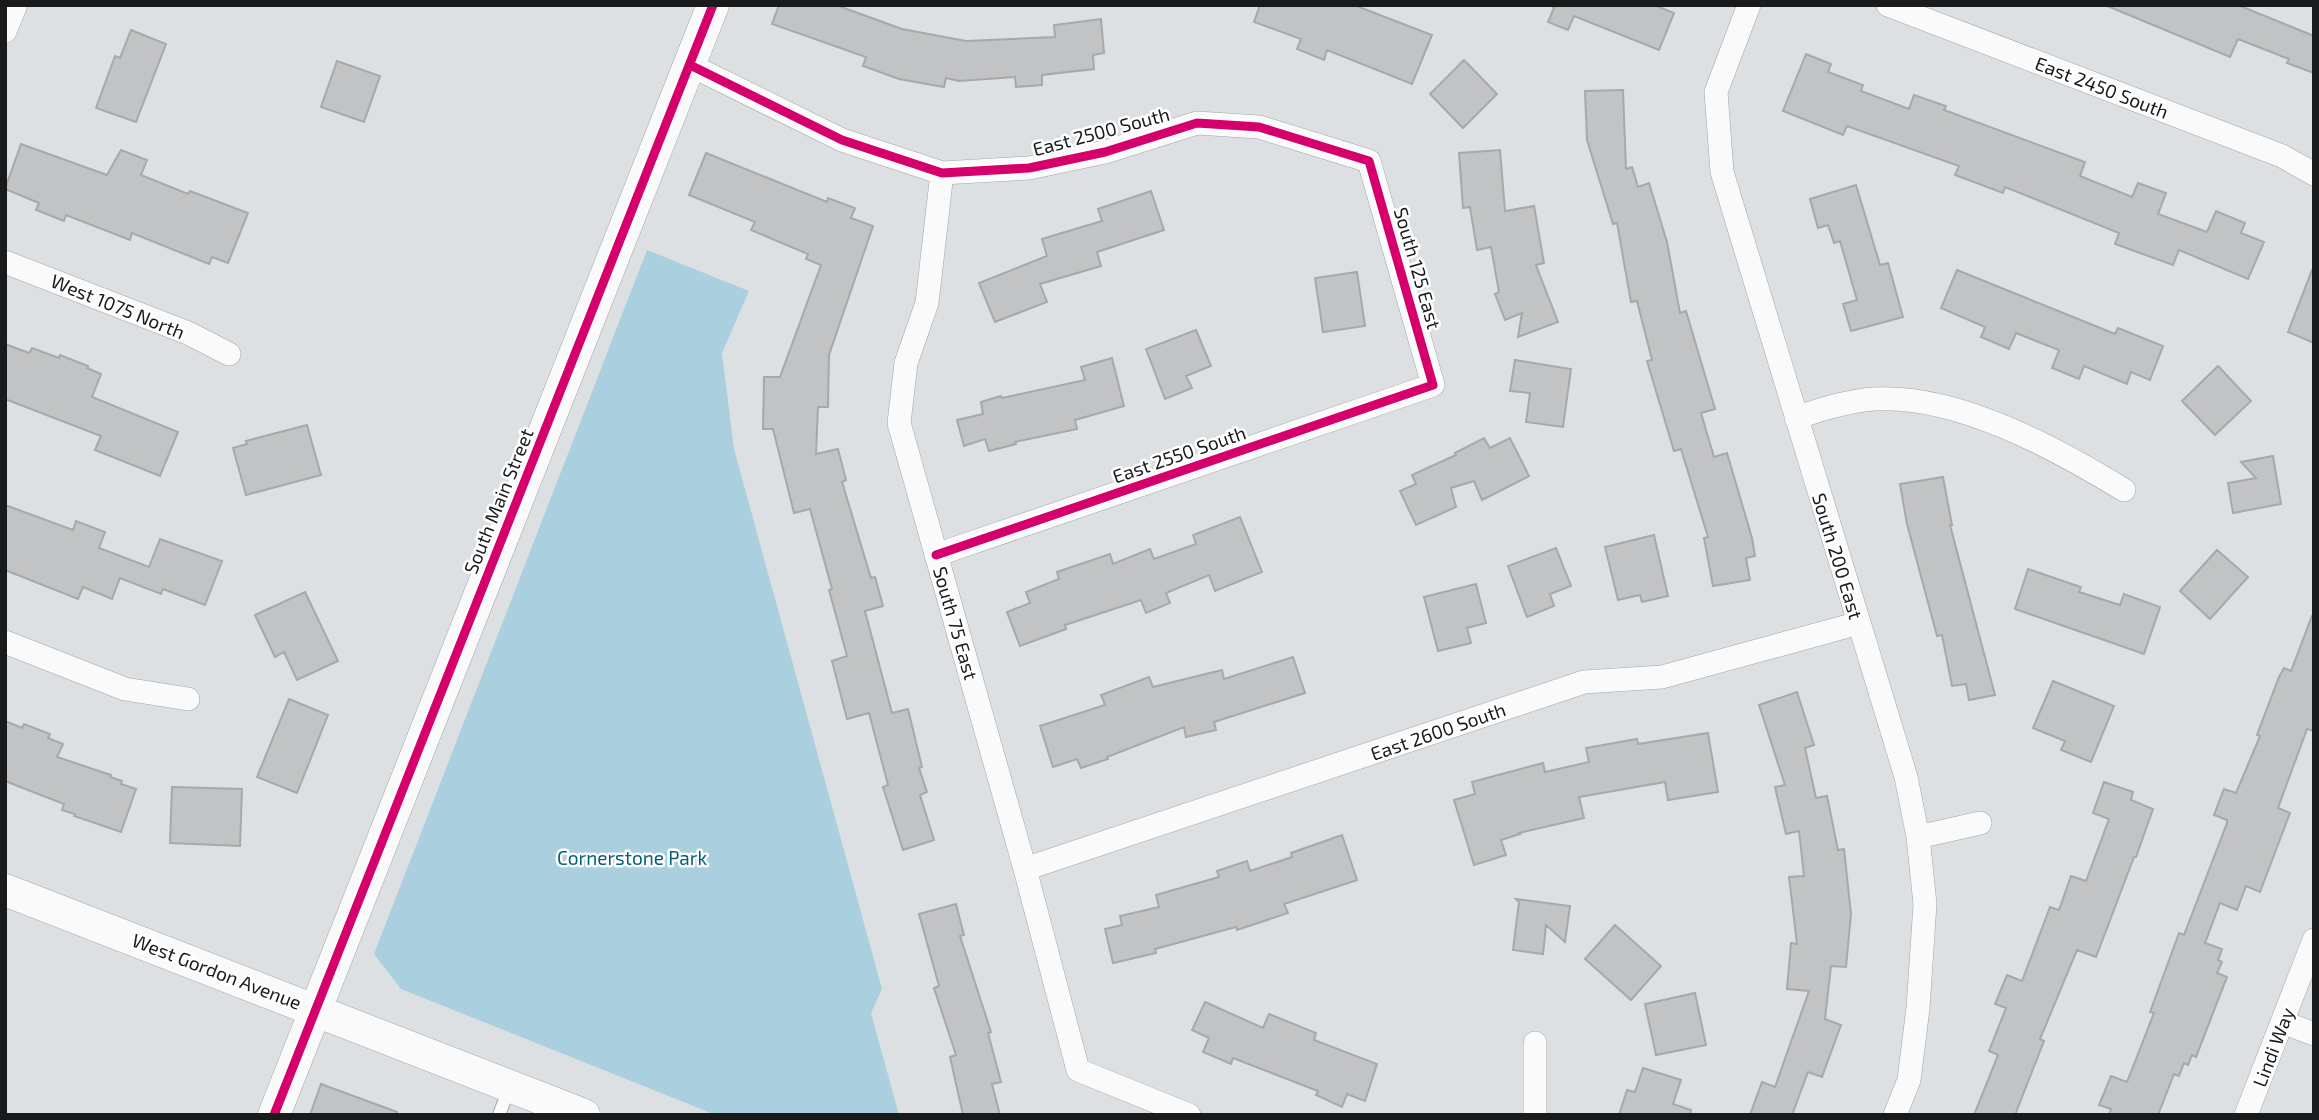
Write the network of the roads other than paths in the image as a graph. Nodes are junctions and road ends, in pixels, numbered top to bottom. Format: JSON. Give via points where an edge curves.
{"nodes":[{"id":1,"x":713,"y":5,"type":"edge"},
{"id":2,"x":1749,"y":5,"type":"edge"},
{"id":3,"x":1888,"y":5,"type":"edge"},
{"id":4,"x":13,"y":6,"type":"edge"},
{"id":5,"x":5,"y":31,"type":"edge"},
{"id":6,"x":690,"y":65,"type":"junction"},
{"id":7,"x":1369,"y":161,"type":"joint"},
{"id":8,"x":942,"y":173,"type":"junction"},
{"id":9,"x":2314,"y":174,"type":"edge"},
{"id":10,"x":5,"y":262,"type":"edge"},
{"id":11,"x":229,"y":354,"type":"dead end"},
{"id":12,"x":1433,"y":385,"type":"joint"},
{"id":13,"x":1796,"y":418,"type":"junction"},
{"id":14,"x":2124,"y":490,"type":"dead end"},
{"id":15,"x":936,"y":555,"type":"junction"},
{"id":16,"x":1859,"y":623,"type":"junction"},
{"id":17,"x":5,"y":642,"type":"edge"},
{"id":18,"x":188,"y":699,"type":"dead end"},
{"id":19,"x":1980,"y":823,"type":"dead end"},
{"id":20,"x":1918,"y":837,"type":"junction"},
{"id":21,"x":1025,"y":869,"type":"junction"},
{"id":22,"x":5,"y":890,"type":"edge"},
{"id":23,"x":2314,"y":940,"type":"edge"},
{"id":24,"x":316,"y":1009,"type":"junction"},
{"id":25,"x":2283,"y":1022,"type":"junction"},
{"id":26,"x":2314,"y":1034,"type":"edge"},
{"id":27,"x":1535,"y":1043,"type":"dead end"},
{"id":28,"x":510,"y":1086,"type":"junction"},
{"id":29,"x":274,"y":1115,"type":"edge"},
{"id":30,"x":499,"y":1115,"type":"edge"},
{"id":31,"x":584,"y":1115,"type":"edge"},
{"id":32,"x":1189,"y":1115,"type":"edge"},
{"id":33,"x":1535,"y":1115,"type":"edge"},
{"id":34,"x":1895,"y":1115,"type":"edge"},
{"id":35,"x":2246,"y":1115,"type":"edge"}],
"edges":[{"from":1,"to":6,"type":"street","name":"South Main Street"},
{"from":2,"to":13,"type":"street","name":"South 200 East","via":[[1716,92],[1722,172]]},
{"from":3,"to":9,"type":"street","name":"East 2450 South","via":[[2282,156]]},
{"from":4,"to":5,"type":"street"},
{"from":6,"to":8,"type":"street","name":"East 2500 South","via":[[842,140]]},
{"from":6,"to":24,"type":"street","name":"South Main Street"},
{"from":7,"to":8,"type":"street","name":"East 2500 South","via":[[1259,127],[1197,123],[1105,152],[1029,168]]},
{"from":7,"to":12,"type":"street","name":"South 125 East"},
{"from":8,"to":15,"type":"street","name":"South 75 East","via":[[927,303],[906,363],[899,423]]},
{"from":10,"to":11,"type":"street","name":"West 1075 North","via":[[188,333]]},
{"from":12,"to":15,"type":"street","name":"East 2550 South"},
{"from":13,"to":14,"type":"street","via":[[1830,406],[1874,399],[1922,401],[1998,425],[2070,457]]},
{"from":13,"to":16,"type":"street","name":"South 200 East"},
{"from":15,"to":21,"type":"street","name":"South 75 East"},
{"from":16,"to":20,"type":"street","name":"South 200 East","via":[[1906,777]]},
{"from":16,"to":21,"type":"street","name":"East 2600 South","via":[[1662,677],[1584,682]]},
{"from":17,"to":18,"type":"street","via":[[125,689]]},
{"from":19,"to":20,"type":"street"},
{"from":20,"to":34,"type":"street","name":"South 200 East","via":[[1924,904],[1918,1008],[1909,1080]]},
{"from":21,"to":32,"type":"street","name":"South 75 East","via":[[1078,1070]]},
{"from":22,"to":24,"type":"street","name":"West Gordon Avenue"},
{"from":23,"to":25,"type":"street","name":"Lindi Way"},
{"from":24,"to":28,"type":"street","name":"West Gordon Avenue"},
{"from":24,"to":29,"type":"street","name":"South Main Street"},
{"from":25,"to":26,"type":"street"},
{"from":25,"to":35,"type":"street","name":"Lindi Way"},
{"from":27,"to":33,"type":"street"},
{"from":28,"to":30,"type":"lane"},
{"from":28,"to":31,"type":"street","name":"West Gordon Avenue"}]}
